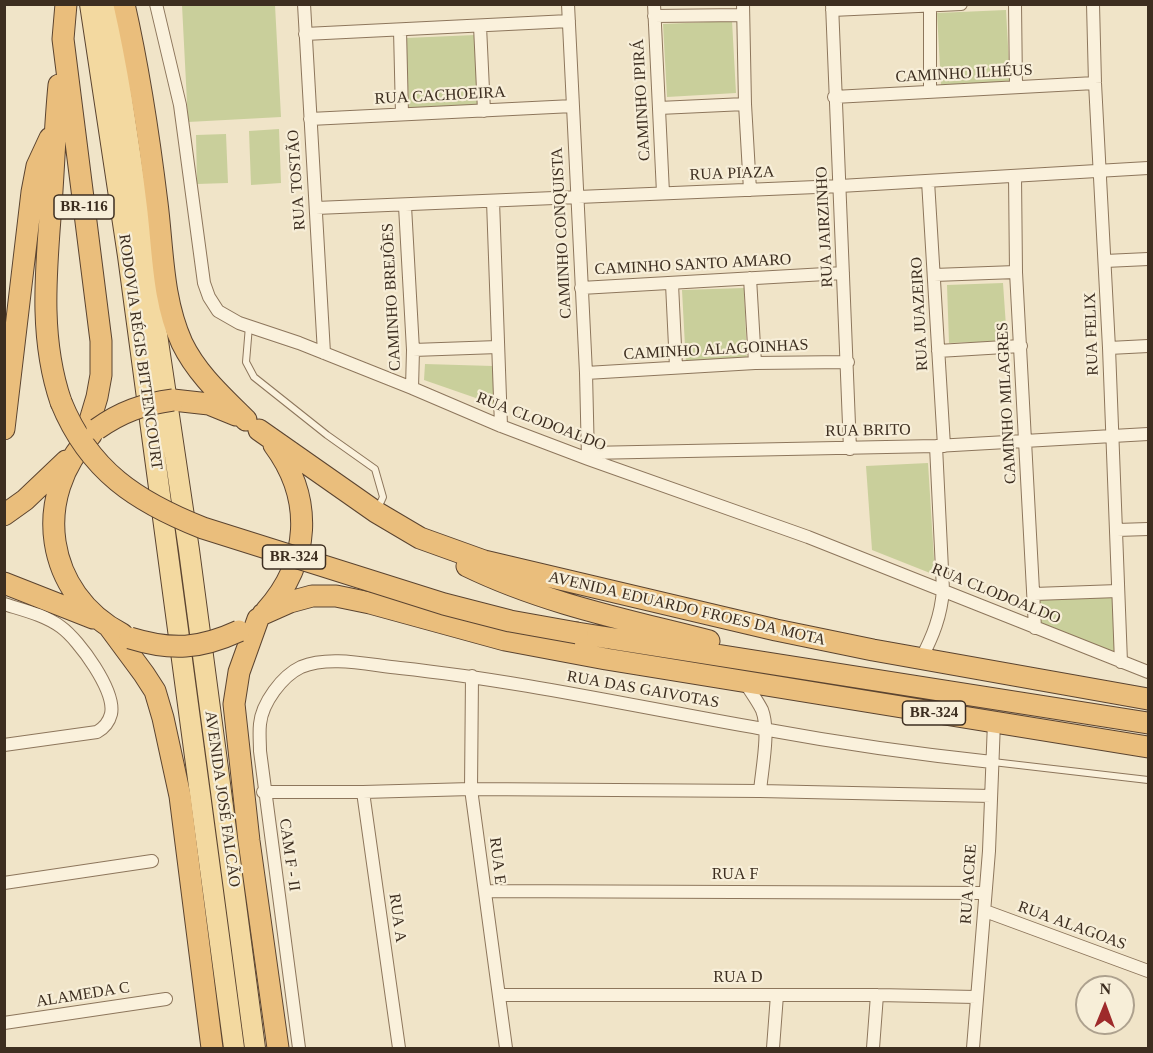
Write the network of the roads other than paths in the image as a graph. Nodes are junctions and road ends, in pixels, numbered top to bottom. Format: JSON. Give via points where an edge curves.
{"nodes":[{"id":1,"x":66,"y":4,"type":"edge"},
{"id":2,"x":90,"y":4,"type":"edge"},
{"id":3,"x":108,"y":4,"type":"edge"},
{"id":4,"x":124,"y":4,"type":"edge"},
{"id":5,"x":156,"y":4,"type":"edge"},
{"id":6,"x":304,"y":4,"type":"edge"},
{"id":7,"x":568,"y":4,"type":"edge"},
{"id":8,"x":961,"y":4,"type":"edge"},
{"id":9,"x":1015,"y":4,"type":"edge"},
{"id":10,"x":1093,"y":4,"type":"edge"},
{"id":11,"x":930,"y":6,"type":"edge"},
{"id":12,"x":832,"y":7,"type":"edge"},
{"id":13,"x":654,"y":10,"type":"edge"},
{"id":14,"x":743,"y":10,"type":"edge"},
{"id":15,"x":569,"y":21,"type":"junction"},
{"id":16,"x":480,"y":26,"type":"junction"},
{"id":17,"x":400,"y":30,"type":"junction"},
{"id":18,"x":305,"y":34,"type":"junction"},
{"id":19,"x":63,"y":39,"type":"junction"},
{"id":20,"x":1095,"y":83,"type":"junction"},
{"id":21,"x":1016,"y":87,"type":"junction"},
{"id":22,"x":930,"y":92,"type":"junction"},
{"id":23,"x":834,"y":97,"type":"junction"},
{"id":24,"x":745,"y":104,"type":"junction"},
{"id":25,"x":573,"y":106,"type":"junction"},
{"id":26,"x":659,"y":108,"type":"junction"},
{"id":27,"x":484,"y":111,"type":"junction"},
{"id":28,"x":402,"y":114,"type":"junction"},
{"id":29,"x":310,"y":119,"type":"junction"},
{"id":30,"x":55,"y":130,"type":"junction"},
{"id":31,"x":1149,"y":168,"type":"edge"},
{"id":32,"x":1100,"y":170,"type":"junction"},
{"id":33,"x":1015,"y":176,"type":"junction"},
{"id":34,"x":928,"y":181,"type":"junction"},
{"id":35,"x":840,"y":186,"type":"junction"},
{"id":36,"x":750,"y":190,"type":"junction"},
{"id":37,"x":663,"y":193,"type":"junction"},
{"id":38,"x":52,"y":196,"type":"joint"},
{"id":39,"x":577,"y":198,"type":"junction"},
{"id":40,"x":494,"y":201,"type":"junction"},
{"id":41,"x":405,"y":206,"type":"junction"},
{"id":42,"x":316,"y":208,"type":"junction"},
{"id":43,"x":1149,"y":259,"type":"edge"},
{"id":44,"x":1105,"y":261,"type":"junction"},
{"id":45,"x":1016,"y":272,"type":"junction"},
{"id":46,"x":843,"y":273,"type":"junction"},
{"id":47,"x":934,"y":275,"type":"junction"},
{"id":48,"x":750,"y":278,"type":"junction"},
{"id":49,"x":672,"y":284,"type":"junction"},
{"id":50,"x":581,"y":288,"type":"junction"},
{"id":51,"x":249,"y":326,"type":"junction"},
{"id":52,"x":1021,"y":346,"type":"junction"},
{"id":53,"x":1149,"y":346,"type":"edge"},
{"id":54,"x":498,"y":347,"type":"junction"},
{"id":55,"x":1109,"y":348,"type":"junction"},
{"id":56,"x":413,"y":350,"type":"junction"},
{"id":57,"x":938,"y":351,"type":"junction"},
{"id":58,"x":324,"y":353,"type":"junction"},
{"id":59,"x":848,"y":362,"type":"junction"},
{"id":60,"x":755,"y":363,"type":"junction"},
{"id":61,"x":676,"y":367,"type":"junction"},
{"id":62,"x":586,"y":373,"type":"junction"},
{"id":63,"x":412,"y":387,"type":"junction"},
{"id":64,"x":252,"y":425,"type":"junction"},
{"id":65,"x":501,"y":426,"type":"junction"},
{"id":66,"x":4,"y":429,"type":"edge"},
{"id":67,"x":1149,"y":434,"type":"edge"},
{"id":68,"x":1112,"y":437,"type":"junction"},
{"id":69,"x":1026,"y":441,"type":"junction"},
{"id":70,"x":85,"y":442,"type":"junction"},
{"id":71,"x":940,"y":446,"type":"junction"},
{"id":72,"x":850,"y":448,"type":"junction"},
{"id":73,"x":588,"y":456,"type":"junction"},
{"id":74,"x":376,"y":512,"type":"junction"},
{"id":75,"x":4,"y":515,"type":"edge"},
{"id":76,"x":1149,"y":529,"type":"edge"},
{"id":77,"x":1117,"y":530,"type":"junction"},
{"id":78,"x":420,"y":538,"type":"junction"},
{"id":79,"x":189,"y":550,"type":"joint"},
{"id":80,"x":168,"y":558,"type":"joint"},
{"id":81,"x":4,"y":583,"type":"edge"},
{"id":82,"x":943,"y":591,"type":"junction"},
{"id":83,"x":1118,"y":591,"type":"junction"},
{"id":84,"x":1034,"y":594,"type":"junction"},
{"id":85,"x":4,"y":604,"type":"edge"},
{"id":86,"x":260,"y":616,"type":"junction"},
{"id":87,"x":105,"y":624,"type":"junction"},
{"id":88,"x":1035,"y":628,"type":"junction"},
{"id":89,"x":921,"y":659,"type":"junction"},
{"id":90,"x":1121,"y":662,"type":"junction"},
{"id":91,"x":820,"y":670,"type":"junction"},
{"id":92,"x":1149,"y":672,"type":"edge"},
{"id":93,"x":290,"y":673,"type":"joint"},
{"id":94,"x":472,"y":676,"type":"junction"},
{"id":95,"x":743,"y":680,"type":"junction"},
{"id":96,"x":1149,"y":699,"type":"edge"},
{"id":97,"x":994,"y":722,"type":"junction"},
{"id":98,"x":1149,"y":723,"type":"edge"},
{"id":99,"x":765,"y":730,"type":"junction"},
{"id":100,"x":4,"y":745,"type":"edge"},
{"id":101,"x":1149,"y":747,"type":"edge"},
{"id":102,"x":992,"y":762,"type":"junction"},
{"id":103,"x":1149,"y":780,"type":"edge"},
{"id":104,"x":471,"y":789,"type":"junction"},
{"id":105,"x":760,"y":791,"type":"junction"},
{"id":106,"x":263,"y":792,"type":"junction"},
{"id":107,"x":363,"y":792,"type":"junction"},
{"id":108,"x":990,"y":796,"type":"junction"},
{"id":109,"x":152,"y":861,"type":"dead end"},
{"id":110,"x":4,"y":883,"type":"edge"},
{"id":111,"x":485,"y":891,"type":"junction"},
{"id":112,"x":985,"y":893,"type":"junction"},
{"id":113,"x":985,"y":911,"type":"junction"},
{"id":114,"x":1149,"y":971,"type":"edge"},
{"id":115,"x":777,"y":994,"type":"junction"},
{"id":116,"x":877,"y":994,"type":"junction"},
{"id":117,"x":500,"y":995,"type":"junction"},
{"id":118,"x":976,"y":997,"type":"junction"},
{"id":119,"x":166,"y":999,"type":"dead end"},
{"id":120,"x":4,"y":1023,"type":"edge"},
{"id":121,"x":212,"y":1048,"type":"edge"},
{"id":122,"x":234,"y":1048,"type":"edge"},
{"id":123,"x":255,"y":1048,"type":"edge"},
{"id":124,"x":278,"y":1048,"type":"edge"},
{"id":125,"x":299,"y":1048,"type":"edge"},
{"id":126,"x":399,"y":1048,"type":"edge"},
{"id":127,"x":506,"y":1048,"type":"edge"},
{"id":128,"x":773,"y":1048,"type":"edge"},
{"id":129,"x":873,"y":1048,"type":"edge"},
{"id":130,"x":973,"y":1048,"type":"edge"}],
"edges":[{"from":1,"to":19,"type":"highway","number":"BR-116"},
{"from":2,"to":80,"type":"main road","name":"RODOVIA RÉGIS BITTENCOURT","number":"BR-116"},
{"from":3,"to":79,"type":"main road","name":"RODOVIA RÉGIS BITTENCOURT","number":"BR-116"},
{"from":4,"to":64,"type":"highway","via":[[144,104],[172,317],[183,345],[205,379]]},
{"from":5,"to":51,"type":"street","name":"RUA CLODOALDO","via":[[180,105],[204,283],[218,311]]},
{"from":6,"to":18,"type":"street","name":"RUA TOSTÃO"},
{"from":7,"to":15,"type":"street","name":"CAMINHO CONQUISTA"},
{"from":8,"to":11,"type":"street"},
{"from":9,"to":21,"type":"street"},
{"from":10,"to":20,"type":"street","name":"RUA FELIX"},
{"from":11,"to":12,"type":"street"},
{"from":11,"to":22,"type":"street"},
{"from":12,"to":23,"type":"street","name":"RUA JAIRZINHO"},
{"from":13,"to":14,"type":"street"},
{"from":13,"to":26,"type":"street","name":"CAMINHO IPIRÁ"},
{"from":14,"to":24,"type":"street"},
{"from":15,"to":16,"type":"street"},
{"from":15,"to":25,"type":"street","name":"CAMINHO CONQUISTA"},
{"from":16,"to":17,"type":"street"},
{"from":16,"to":27,"type":"street"},
{"from":17,"to":18,"type":"street"},
{"from":17,"to":28,"type":"street"},
{"from":18,"to":29,"type":"street","name":"RUA TOSTÃO"},
{"from":19,"to":30,"type":"highway","number":"BR-116"},
{"from":19,"to":70,"type":"highway","number":"BR-116","via":[[101,341],[101,375]]},
{"from":20,"to":21,"type":"street","name":"CAMINHO ILHÉUS"},
{"from":20,"to":32,"type":"street","name":"RUA FELIX"},
{"from":21,"to":22,"type":"street","name":"CAMINHO ILHÉUS"},
{"from":22,"to":23,"type":"street","name":"CAMINHO ILHÉUS"},
{"from":23,"to":35,"type":"street","name":"RUA JAIRZINHO"},
{"from":24,"to":26,"type":"street"},
{"from":24,"to":36,"type":"street"},
{"from":25,"to":27,"type":"street","name":"RUA CACHOEIRA"},
{"from":25,"to":39,"type":"street","name":"CAMINHO CONQUISTA"},
{"from":26,"to":37,"type":"street","name":"CAMINHO IPIRÁ"},
{"from":27,"to":28,"type":"street","name":"RUA CACHOEIRA"},
{"from":28,"to":29,"type":"street","name":"RUA CACHOEIRA"},
{"from":29,"to":42,"type":"street","name":"RUA TOSTÃO"},
{"from":30,"to":38,"type":"highway","number":"BR-116"},
{"from":30,"to":66,"type":"highway","via":[[37,166],[32,192]]},
{"from":31,"to":32,"type":"street","name":"RUA PIAZA"},
{"from":32,"to":33,"type":"street","name":"RUA PIAZA"},
{"from":32,"to":44,"type":"street","name":"RUA FELIX"},
{"from":33,"to":34,"type":"street","name":"RUA PIAZA"},
{"from":33,"to":45,"type":"street","name":"CAMINHO MILAGRES"},
{"from":34,"to":35,"type":"street","name":"RUA PIAZA"},
{"from":34,"to":47,"type":"street","name":"RUA JUAZEIRO"},
{"from":35,"to":36,"type":"street","name":"RUA PIAZA"},
{"from":35,"to":46,"type":"street","name":"RUA JAIRZINHO"},
{"from":36,"to":37,"type":"street","name":"RUA PIAZA"},
{"from":37,"to":39,"type":"street","name":"RUA PIAZA"},
{"from":38,"to":91,"type":"highway","number":"BR-324","bridge":true,"via":[[45,303],[54,382],[65,412],[83,442],[104,470],[132,493],[203,528],[510,621]]},
{"from":39,"to":40,"type":"street","name":"RUA PIAZA"},
{"from":39,"to":50,"type":"street","name":"CAMINHO CONQUISTA"},
{"from":40,"to":41,"type":"street","name":"RUA PIAZA"},
{"from":40,"to":54,"type":"street"},
{"from":41,"to":42,"type":"street","name":"RUA PIAZA"},
{"from":41,"to":56,"type":"street","name":"CAMINHO BREJÕES"},
{"from":42,"to":58,"type":"street","name":"RUA TOSTÃO"},
{"from":43,"to":44,"type":"street"},
{"from":44,"to":55,"type":"street","name":"RUA FELIX"},
{"from":45,"to":47,"type":"street"},
{"from":45,"to":52,"type":"street","name":"CAMINHO MILAGRES"},
{"from":46,"to":48,"type":"street","name":"CAMINHO SANTO AMARO"},
{"from":46,"to":59,"type":"street","name":"RUA JAIRZINHO"},
{"from":47,"to":57,"type":"street","name":"RUA JUAZEIRO"},
{"from":48,"to":49,"type":"street","name":"CAMINHO SANTO AMARO"},
{"from":48,"to":60,"type":"street"},
{"from":49,"to":50,"type":"street","name":"CAMINHO SANTO AMARO"},
{"from":49,"to":61,"type":"street"},
{"from":50,"to":62,"type":"street","name":"CAMINHO CONQUISTA"},
{"from":51,"to":58,"type":"street","name":"RUA CLODOALDO"},
{"from":51,"to":74,"type":"lane","via":[[246,362],[254,377],[375,469],[384,497]]},
{"from":52,"to":57,"type":"street"},
{"from":52,"to":69,"type":"street","name":"CAMINHO MILAGRES"},
{"from":53,"to":55,"type":"street"},
{"from":54,"to":56,"type":"street"},
{"from":54,"to":65,"type":"street"},
{"from":55,"to":68,"type":"street","name":"RUA FELIX"},
{"from":56,"to":63,"type":"street","name":"CAMINHO BREJÕES"},
{"from":57,"to":71,"type":"street","name":"RUA JUAZEIRO"},
{"from":58,"to":63,"type":"street","name":"RUA CLODOALDO"},
{"from":59,"to":60,"type":"street","name":"CAMINHO ALAGOINHAS"},
{"from":59,"to":72,"type":"street","name":"RUA JAIRZINHO"},
{"from":60,"to":61,"type":"street","name":"CAMINHO ALAGOINHAS"},
{"from":61,"to":62,"type":"street","name":"CAMINHO ALAGOINHAS"},
{"from":62,"to":73,"type":"street","name":"CAMINHO CONQUISTA"},
{"from":63,"to":65,"type":"street","name":"RUA CLODOALDO"},
{"from":64,"to":70,"type":"highway","name":"AVENIDA EDUARDO FROES DA MOTA","bridge":true,"via":[[228,411],[200,402],[173,400],[131,409],[113,418]]},
{"from":64,"to":74,"type":"highway","name":"AVENIDA EDUARDO FROES DA MOTA","number":"BR-324"},
{"from":64,"to":86,"type":"highway","name":"AVENIDA EDUARDO FROES DA MOTA","via":[[275,446],[288,466],[302,521],[298,555],[290,577]]},
{"from":65,"to":73,"type":"street","name":"RUA CLODOALDO"},
{"from":67,"to":68,"type":"street","name":"RUA BRITO"},
{"from":68,"to":69,"type":"street","name":"RUA BRITO"},
{"from":68,"to":77,"type":"street","name":"RUA FELIX"},
{"from":69,"to":71,"type":"street","name":"RUA BRITO"},
{"from":69,"to":84,"type":"street","name":"CAMINHO MILAGRES"},
{"from":70,"to":75,"type":"highway","name":"AVENIDA EDUARDO FROES DA MOTA","number":"BR-116"},
{"from":70,"to":87,"type":"highway","name":"AVENIDA EDUARDO FROES DA MOTA","via":[[64,473],[56,495],[54,541],[69,585]]},
{"from":71,"to":72,"type":"street","name":"RUA BRITO"},
{"from":71,"to":82,"type":"street","name":"RUA JUAZEIRO"},
{"from":72,"to":73,"type":"street","name":"RUA BRITO"},
{"from":73,"to":82,"type":"street","name":"RUA CLODOALDO"},
{"from":74,"to":78,"type":"highway","name":"AVENIDA EDUARDO FROES DA MOTA","number":"BR-324"},
{"from":76,"to":77,"type":"street"},
{"from":77,"to":83,"type":"street","name":"RUA FELIX"},
{"from":78,"to":89,"type":"highway","name":"AVENIDA EDUARDO FROES DA MOTA","via":[[484,561],[560,580]]},
{"from":78,"to":91,"type":"highway","number":"BR-324","via":[[468,567],[549,599]]},
{"from":79,"to":123,"type":"main road","name":"AVENIDA JOSÉ FALCÃO"},
{"from":80,"to":122,"type":"main road","name":"AVENIDA JOSÉ FALCÃO"},
{"from":81,"to":87,"type":"highway","name":"AVENIDA EDUARDO FROES DA MOTA"},
{"from":82,"to":88,"type":"street","name":"RUA CLODOALDO"},
{"from":82,"to":89,"type":"street","name":"RUA JUAZEIRO","via":[[936,626]]},
{"from":83,"to":84,"type":"street"},
{"from":83,"to":90,"type":"street","name":"RUA FELIX"},
{"from":84,"to":88,"type":"street","name":"CAMINHO MILAGRES"},
{"from":85,"to":100,"type":"street","via":[[60,626],[76,641],[95,668],[111,705],[108,722],[97,732]]},
{"from":86,"to":87,"type":"highway","name":"AVENIDA EDUARDO FROES DA MOTA","bridge":true,"via":[[219,641],[197,646],[163,646],[130,638]]},
{"from":86,"to":95,"type":"highway","name":"AVENIDA EDUARDO FROES DA MOTA","number":"BR-324","via":[[312,596],[336,596],[505,640]]},
{"from":86,"to":124,"type":"highway","via":[[239,672],[234,704]]},
{"from":87,"to":121,"type":"highway","via":[[155,691],[163,718],[180,796]]},
{"from":88,"to":90,"type":"street","name":"RUA CLODOALDO"},
{"from":89,"to":96,"type":"highway","name":"AVENIDA EDUARDO FROES DA MOTA"},
{"from":90,"to":92,"type":"street","name":"RUA CLODOALDO"},
{"from":91,"to":98,"type":"highway","name":"AVENIDA EDUARDO FROES DA MOTA","number":"BR-324"},
{"from":93,"to":94,"type":"street","name":"RUA DAS GAIVOTAS","via":[[317,662],[345,662]]},
{"from":93,"to":106,"type":"street","name":"CAM F - II","via":[[264,709],[260,723]]},
{"from":94,"to":99,"type":"street","name":"RUA DAS GAIVOTAS"},
{"from":94,"to":104,"type":"street","name":"RUA E"},
{"from":95,"to":97,"type":"highway","name":"AVENIDA EDUARDO FROES DA MOTA","number":"BR-324"},
{"from":95,"to":99,"type":"street","via":[[761,709]]},
{"from":97,"to":101,"type":"highway","name":"AVENIDA EDUARDO FROES DA MOTA","number":"BR-324"},
{"from":97,"to":102,"type":"street","name":"RUA ACRE"},
{"from":99,"to":102,"type":"street","name":"RUA DAS GAIVOTAS"},
{"from":99,"to":105,"type":"street"},
{"from":102,"to":103,"type":"lane"},
{"from":102,"to":108,"type":"street","name":"RUA ACRE"},
{"from":104,"to":105,"type":"street"},
{"from":104,"to":107,"type":"street"},
{"from":104,"to":111,"type":"street","name":"RUA E"},
{"from":105,"to":108,"type":"street"},
{"from":106,"to":107,"type":"street"},
{"from":106,"to":125,"type":"street","name":"CAM F - II"},
{"from":107,"to":126,"type":"street","name":"RUA A"},
{"from":108,"to":112,"type":"street","name":"RUA ACRE"},
{"from":109,"to":110,"type":"street"},
{"from":111,"to":112,"type":"street","name":"RUA F"},
{"from":111,"to":117,"type":"street","name":"RUA E"},
{"from":112,"to":113,"type":"street","name":"RUA ACRE"},
{"from":113,"to":114,"type":"street","name":"RUA ALAGOAS"},
{"from":113,"to":118,"type":"street","name":"RUA ACRE"},
{"from":115,"to":116,"type":"street","name":"RUA D"},
{"from":115,"to":117,"type":"street","name":"RUA D"},
{"from":115,"to":128,"type":"street"},
{"from":116,"to":118,"type":"street","name":"RUA D"},
{"from":116,"to":129,"type":"street"},
{"from":117,"to":127,"type":"street","name":"RUA E"},
{"from":118,"to":130,"type":"street","name":"RUA ACRE"},
{"from":119,"to":120,"type":"street","name":"ALAMEDA C"}]}
